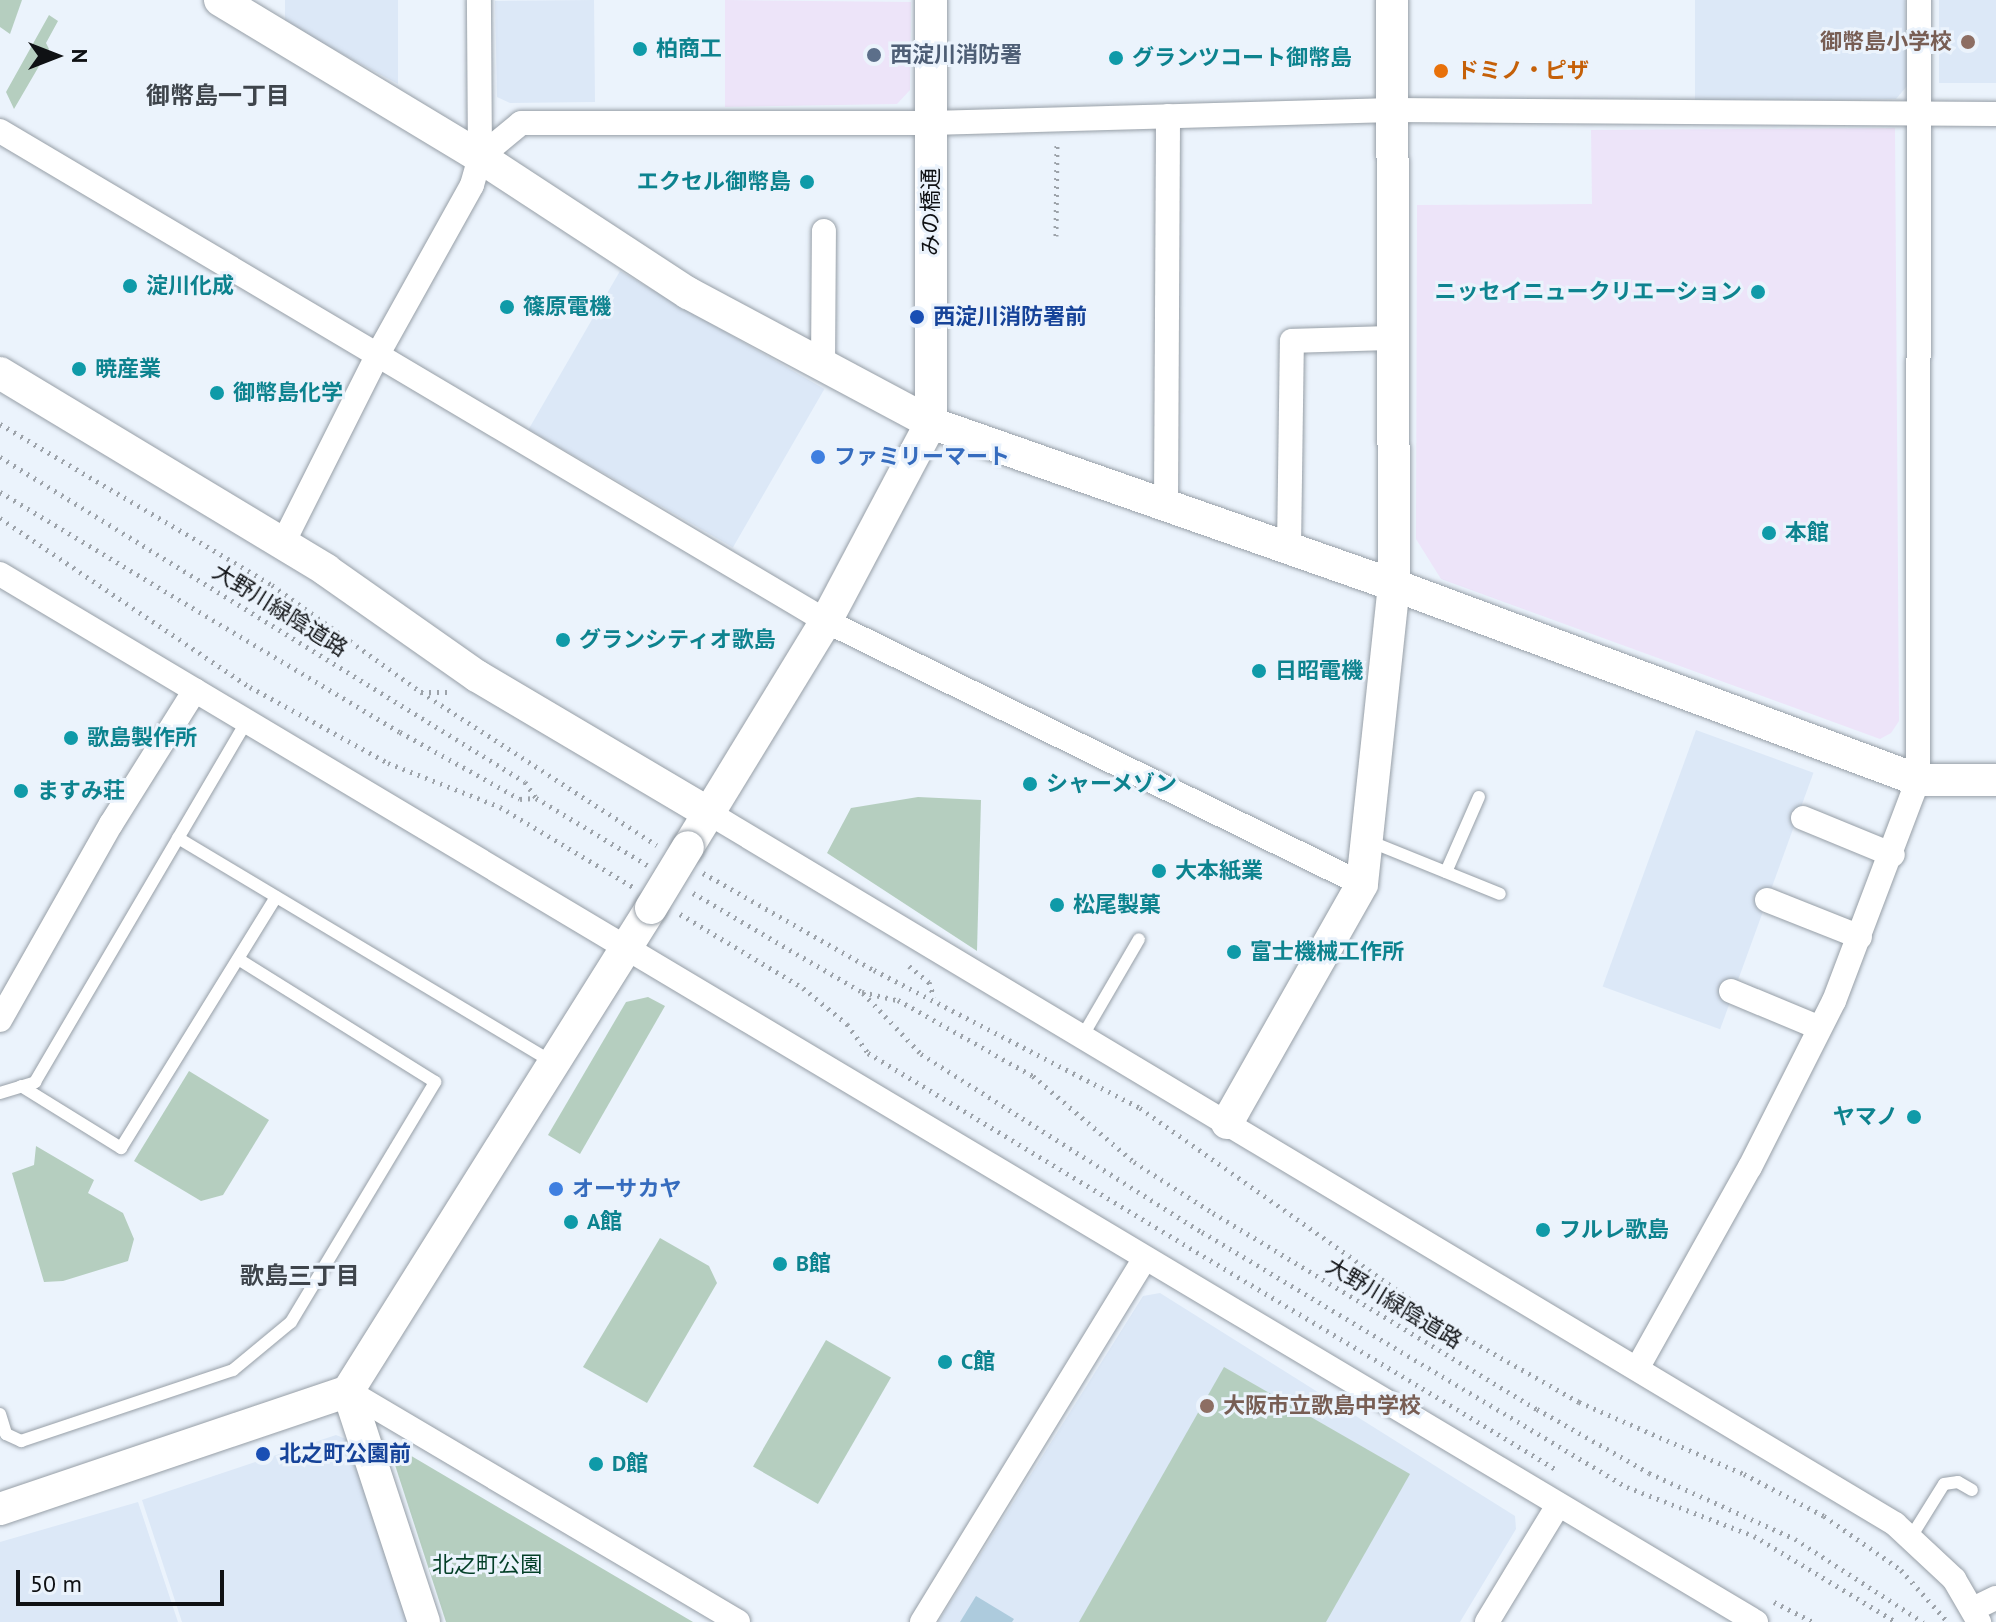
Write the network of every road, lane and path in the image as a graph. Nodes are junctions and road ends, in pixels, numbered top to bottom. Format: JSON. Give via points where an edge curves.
{"nodes":[{"id":1,"x":220,"y":0,"type":"edge"},
{"id":2,"x":479,"y":0,"type":"edge"},
{"id":3,"x":931,"y":0,"type":"edge"},
{"id":4,"x":1392,"y":0,"type":"edge"},
{"id":5,"x":1919,"y":0,"type":"edge"},
{"id":6,"x":1393,"y":110,"type":"junction"},
{"id":7,"x":1918,"y":113,"type":"junction"},
{"id":8,"x":1996,"y":114,"type":"edge"},
{"id":9,"x":1168,"y":116,"type":"junction"},
{"id":10,"x":1058,"y":119,"type":"junction"},
{"id":11,"x":931,"y":123,"type":"junction"},
{"id":12,"x":0,"y":131,"type":"edge"},
{"id":13,"x":480,"y":157,"type":"junction"},
{"id":14,"x":824,"y":231,"type":"dead end"},
{"id":15,"x":1056,"y":236,"type":"dead end"},
{"id":16,"x":1395,"y":338,"type":"junction"},
{"id":17,"x":378,"y":354,"type":"junction"},
{"id":18,"x":823,"y":366,"type":"junction"},
{"id":19,"x":0,"y":373,"type":"edge"},
{"id":20,"x":931,"y":423,"type":"junction"},
{"id":21,"x":0,"y":424,"type":"edge"},
{"id":22,"x":0,"y":457,"type":"edge"},
{"id":23,"x":0,"y":492,"type":"edge"},
{"id":24,"x":1166,"y":505,"type":"junction"},
{"id":25,"x":0,"y":518,"type":"edge"},
{"id":26,"x":283,"y":543,"type":"junction"},
{"id":27,"x":1289,"y":549,"type":"junction"},
{"id":28,"x":0,"y":574,"type":"edge"},
{"id":29,"x":1394,"y":585,"type":"junction"},
{"id":30,"x":826,"y":621,"type":"junction"},
{"id":31,"x":195,"y":690,"type":"junction"},
{"id":32,"x":247,"y":721,"type":"junction"},
{"id":33,"x":1918,"y":780,"type":"junction"},
{"id":34,"x":1996,"y":780,"type":"edge"},
{"id":35,"x":1479,"y":797,"type":"dead end"},
{"id":36,"x":536,"y":798,"type":"junction"},
{"id":37,"x":709,"y":813,"type":"junction"},
{"id":38,"x":1803,"y":818,"type":"dead end"},
{"id":39,"x":178,"y":838,"type":"junction"},
{"id":40,"x":1366,"y":840,"type":"junction"},
{"id":41,"x":682,"y":855,"type":"junction"},
{"id":42,"x":1893,"y":855,"type":"junction"},
{"id":43,"x":655,"y":870,"type":"dead end"},
{"id":44,"x":1446,"y":872,"type":"junction"},
{"id":45,"x":1362,"y":884,"type":"junction"},
{"id":46,"x":682,"y":886,"type":"dead end"},
{"id":47,"x":1500,"y":894,"type":"dead end"},
{"id":48,"x":276,"y":897,"type":"junction"},
{"id":49,"x":1767,"y":900,"type":"dead end"},
{"id":50,"x":656,"y":904,"type":"junction"},
{"id":51,"x":1860,"y":937,"type":"junction"},
{"id":52,"x":1139,"y":939,"type":"dead end"},
{"id":53,"x":627,"y":949,"type":"junction"},
{"id":54,"x":238,"y":959,"type":"junction"},
{"id":55,"x":1731,"y":991,"type":"dead end"},
{"id":56,"x":862,"y":992,"type":"junction"},
{"id":57,"x":0,"y":1020,"type":"edge"},
{"id":58,"x":1820,"y":1028,"type":"junction"},
{"id":59,"x":1082,"y":1037,"type":"junction"},
{"id":60,"x":553,"y":1062,"type":"junction"},
{"id":61,"x":21,"y":1086,"type":"junction"},
{"id":62,"x":0,"y":1093,"type":"edge"},
{"id":63,"x":1227,"y":1123,"type":"junction"},
{"id":64,"x":1144,"y":1260,"type":"junction"},
{"id":65,"x":1638,"y":1367,"type":"junction"},
{"id":66,"x":348,"y":1391,"type":"junction"},
{"id":67,"x":0,"y":1414,"type":"edge"},
{"id":68,"x":1571,"y":1479,"type":"dead end"},
{"id":69,"x":1972,"y":1490,"type":"dead end"},
{"id":70,"x":1557,"y":1507,"type":"junction"},
{"id":71,"x":0,"y":1509,"type":"edge"},
{"id":72,"x":1911,"y":1537,"type":"junction"},
{"id":73,"x":1996,"y":1598,"type":"edge"},
{"id":74,"x":1768,"y":1599,"type":"dead end"},
{"id":75,"x":1976,"y":1615,"type":"edge"},
{"id":76,"x":424,"y":1622,"type":"edge"},
{"id":77,"x":738,"y":1622,"type":"edge"},
{"id":78,"x":922,"y":1622,"type":"edge"},
{"id":79,"x":1487,"y":1622,"type":"edge"},
{"id":80,"x":1756,"y":1622,"type":"edge"},
{"id":81,"x":1813,"y":1622,"type":"edge"},
{"id":82,"x":1896,"y":1622,"type":"edge"},
{"id":83,"x":1923,"y":1622,"type":"edge"},
{"id":84,"x":1947,"y":1622,"type":"edge"}],
"edges":[{"from":1,"to":13,"type":"street"},
{"from":2,"to":13,"type":"street"},
{"from":3,"to":11,"type":"street","name":"みの橋通"},
{"from":4,"to":6,"type":"street"},
{"from":5,"to":7,"type":"street"},
{"from":6,"to":7,"type":"street"},
{"from":6,"to":9,"type":"street"},
{"from":6,"to":16,"type":"street"},
{"from":7,"to":8,"type":"street"},
{"from":7,"to":33,"type":"street"},
{"from":9,"to":10,"type":"street"},
{"from":9,"to":24,"type":"street"},
{"from":10,"to":11,"type":"street"},
{"from":10,"to":15,"type":"path"},
{"from":11,"to":13,"type":"street","via":[[521,123]]},
{"from":11,"to":20,"type":"street","name":"みの橋通"},
{"from":12,"to":17,"type":"street"},
{"from":13,"to":17,"type":"street","via":[[472,185]]},
{"from":13,"to":18,"type":"street","via":[[688,293]]},
{"from":14,"to":18,"type":"street"},
{"from":16,"to":27,"type":"street","via":[[1292,341]]},
{"from":16,"to":29,"type":"street"},
{"from":17,"to":26,"type":"street"},
{"from":17,"to":30,"type":"street"},
{"from":18,"to":20,"type":"street"},
{"from":19,"to":26,"type":"street"},
{"from":20,"to":24,"type":"street"},
{"from":20,"to":30,"type":"street"},
{"from":21,"to":41,"type":"path","via":[[272,585],[421,692]]},
{"from":22,"to":36,"type":"path","name":"大野川緑陰道路","via":[[525,782]]},
{"from":23,"to":36,"type":"path","name":"大野川緑陰道路","via":[[400,732],[520,799]]},
{"from":24,"to":27,"type":"street"},
{"from":25,"to":50,"type":"path","via":[[250,687],[388,763],[500,807]]},
{"from":26,"to":37,"type":"street","via":[[396,615],[477,676]]},
{"from":27,"to":29,"type":"street"},
{"from":28,"to":31,"type":"street"},
{"from":29,"to":33,"type":"street"},
{"from":29,"to":40,"type":"street"},
{"from":30,"to":37,"type":"street"},
{"from":30,"to":45,"type":"street"},
{"from":31,"to":32,"type":"street"},
{"from":31,"to":57,"type":"street","via":[[111,824]]},
{"from":32,"to":39,"type":"lane"},
{"from":32,"to":53,"type":"street"},
{"from":33,"to":34,"type":"street"},
{"from":33,"to":42,"type":"street"},
{"from":35,"to":44,"type":"lane"},
{"from":36,"to":43,"type":"path","name":"大野川緑陰道路"},
{"from":37,"to":41,"type":"street"},
{"from":37,"to":59,"type":"street"},
{"from":38,"to":42,"type":"street"},
{"from":39,"to":48,"type":"lane"},
{"from":39,"to":61,"type":"lane","via":[[35,1082]]},
{"from":40,"to":44,"type":"lane"},
{"from":40,"to":45,"type":"street"},
{"from":41,"to":50,"type":"street","bridge":true},
{"from":41,"to":84,"type":"path","via":[[874,970],[1140,1108],[1236,1171],[1459,1334],[1579,1402],[1744,1474],[1824,1516],[1901,1570]]},
{"from":42,"to":51,"type":"street"},
{"from":44,"to":47,"type":"lane"},
{"from":45,"to":63,"type":"street"},
{"from":46,"to":56,"type":"path","name":"大野川緑陰道路"},
{"from":48,"to":54,"type":"lane"},
{"from":48,"to":60,"type":"lane"},
{"from":49,"to":51,"type":"street"},
{"from":50,"to":53,"type":"street"},
{"from":50,"to":68,"type":"path","via":[[803,988],[847,1024],[868,1053]]},
{"from":51,"to":58,"type":"street"},
{"from":52,"to":59,"type":"lane"},
{"from":53,"to":60,"type":"street"},
{"from":53,"to":64,"type":"street"},
{"from":54,"to":61,"type":"lane","via":[[121,1148]]},
{"from":54,"to":67,"type":"lane","via":[[435,1082],[291,1322],[233,1370],[21,1441],[6,1434]]},
{"from":55,"to":58,"type":"street"},
{"from":56,"to":82,"type":"path","name":"大野川緑陰道路","via":[[921,1054],[1202,1232],[1627,1487],[1754,1536]]},
{"from":56,"to":83,"type":"path","name":"大野川緑陰道路","via":[[898,1000],[1033,1076],[1134,1162],[1213,1213],[1537,1409],[1649,1473],[1795,1539]]},
{"from":58,"to":65,"type":"street"},
{"from":59,"to":63,"type":"street"},
{"from":60,"to":66,"type":"street"},
{"from":61,"to":62,"type":"lane"},
{"from":63,"to":65,"type":"street"},
{"from":64,"to":70,"type":"street"},
{"from":64,"to":78,"type":"street"},
{"from":65,"to":72,"type":"street"},
{"from":66,"to":71,"type":"street"},
{"from":66,"to":76,"type":"street"},
{"from":66,"to":77,"type":"street"},
{"from":69,"to":72,"type":"lane","via":[[1958,1482],[1944,1484]]},
{"from":70,"to":79,"type":"street"},
{"from":70,"to":80,"type":"street"},
{"from":72,"to":75,"type":"street","via":[[1954,1579]]},
{"from":73,"to":75,"type":"street"},
{"from":74,"to":81,"type":"path"}]}
